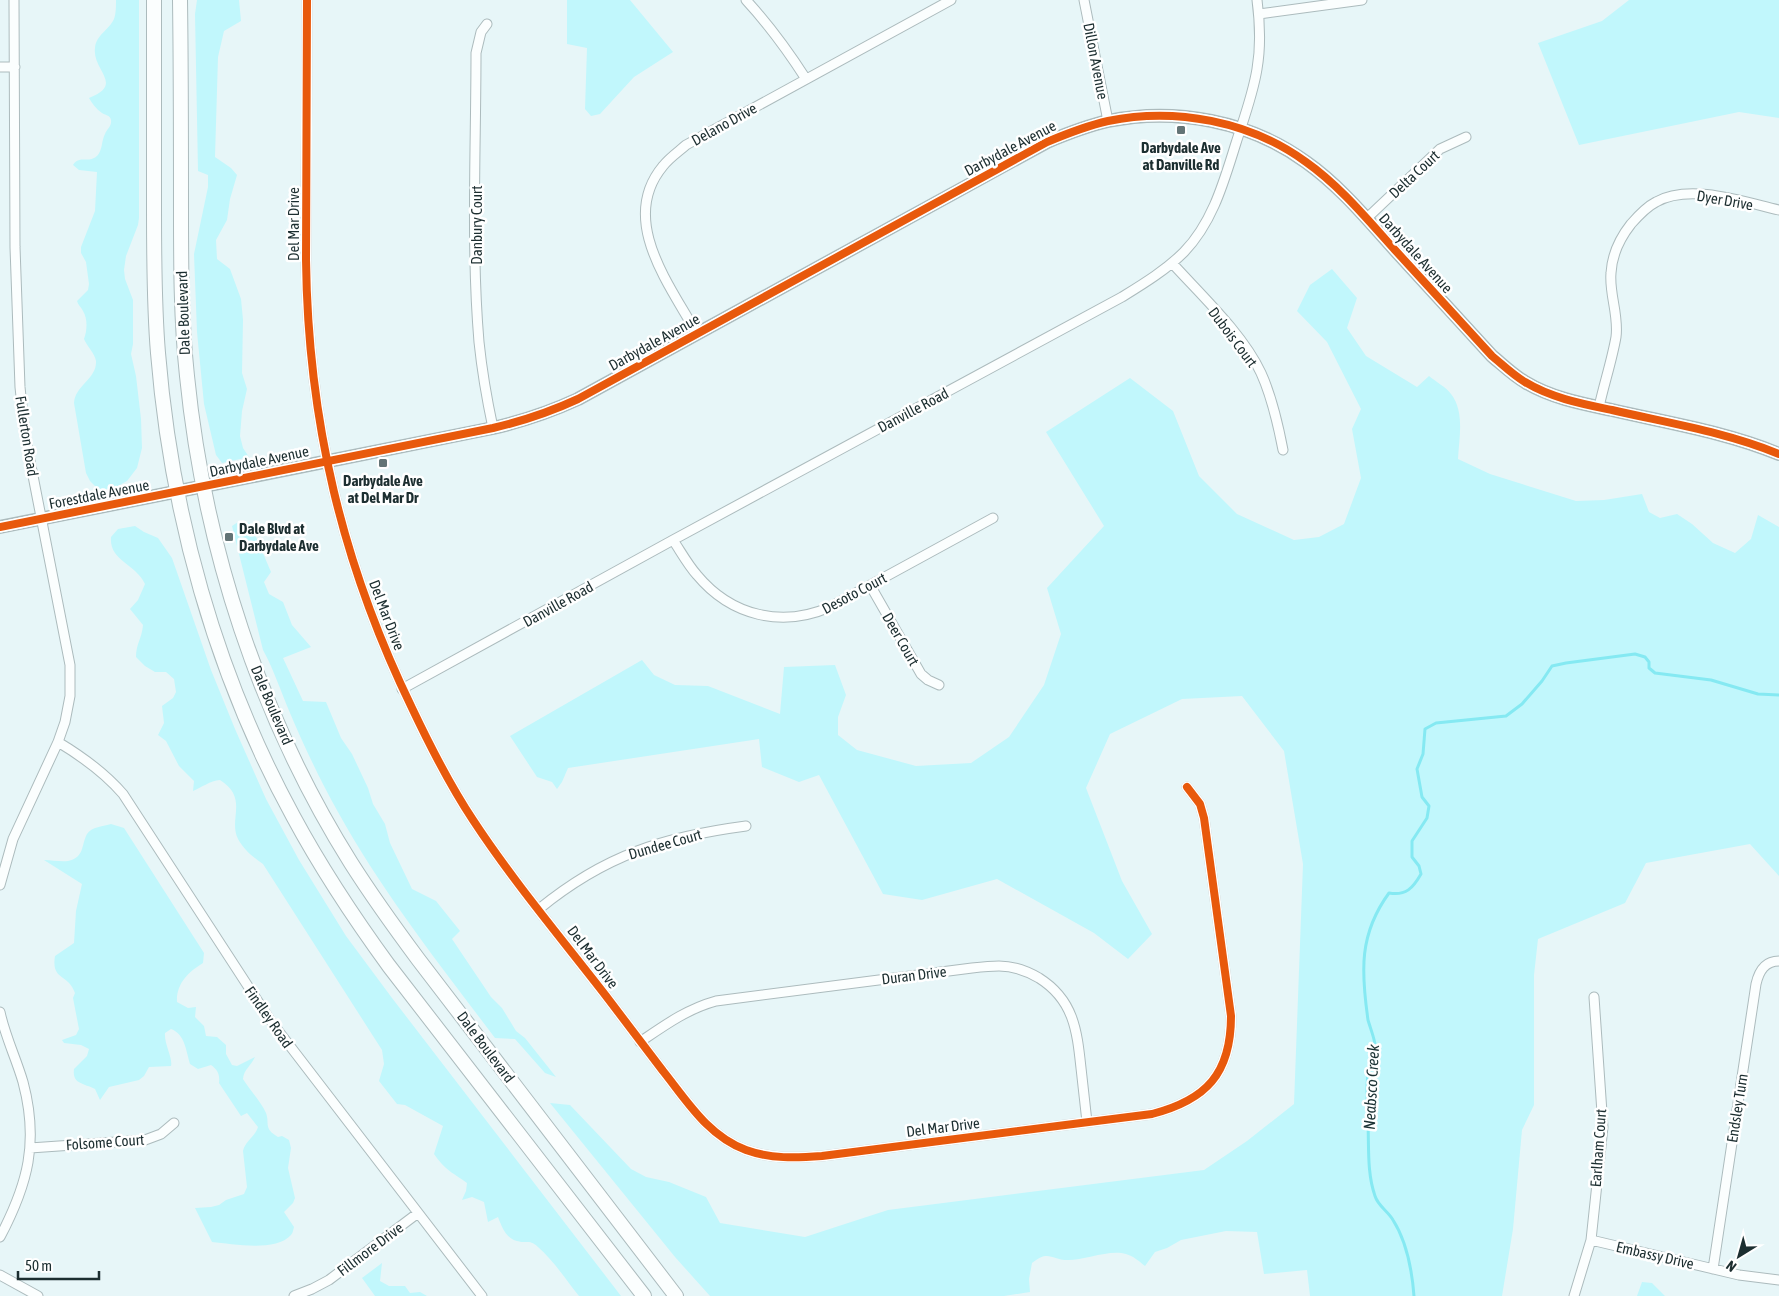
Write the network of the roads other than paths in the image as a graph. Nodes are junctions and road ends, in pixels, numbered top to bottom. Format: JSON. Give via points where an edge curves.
{"nodes":[{"id":1,"x":14,"y":0,"type":"edge"},
{"id":2,"x":154,"y":0,"type":"edge"},
{"id":3,"x":180,"y":0,"type":"edge"},
{"id":4,"x":307,"y":0,"type":"edge"},
{"id":5,"x":746,"y":0,"type":"edge"},
{"id":6,"x":951,"y":0,"type":"edge"},
{"id":7,"x":1084,"y":0,"type":"edge"},
{"id":8,"x":1257,"y":0,"type":"edge"},
{"id":9,"x":1362,"y":0,"type":"edge"},
{"id":10,"x":1259,"y":14,"type":"junction"},
{"id":11,"x":487,"y":24,"type":"dead end"},
{"id":12,"x":0,"y":67,"type":"edge"},
{"id":13,"x":14,"y":67,"type":"junction"},
{"id":14,"x":806,"y":79,"type":"junction"},
{"id":15,"x":1108,"y":121,"type":"junction"},
{"id":16,"x":1241,"y":128,"type":"junction"},
{"id":17,"x":1466,"y":137,"type":"dead end"},
{"id":18,"x":1779,"y":210,"type":"edge"},
{"id":19,"x":1366,"y":218,"type":"junction"},
{"id":20,"x":1172,"y":263,"type":"junction"},
{"id":21,"x":697,"y":334,"type":"junction"},
{"id":22,"x":1598,"y":407,"type":"junction"},
{"id":23,"x":493,"y":428,"type":"junction"},
{"id":24,"x":1283,"y":450,"type":"dead end"},
{"id":25,"x":1779,"y":454,"type":"edge"},
{"id":26,"x":326,"y":461,"type":"junction"},
{"id":27,"x":203,"y":487,"type":"junction"},
{"id":28,"x":176,"y":492,"type":"junction"},
{"id":29,"x":993,"y":518,"type":"dead end"},
{"id":30,"x":41,"y":519,"type":"junction"},
{"id":31,"x":0,"y":527,"type":"edge"},
{"id":32,"x":673,"y":540,"type":"junction"},
{"id":33,"x":870,"y":585,"type":"junction"},
{"id":34,"x":939,"y":685,"type":"dead end"},
{"id":35,"x":402,"y":689,"type":"junction"},
{"id":36,"x":58,"y":742,"type":"junction"},
{"id":37,"x":1187,"y":787,"type":"dead end"},
{"id":38,"x":746,"y":826,"type":"dead end"},
{"id":39,"x":0,"y":885,"type":"edge"},
{"id":40,"x":540,"y":909,"type":"junction"},
{"id":41,"x":1779,"y":961,"type":"edge"},
{"id":42,"x":1594,"y":997,"type":"dead end"},
{"id":43,"x":0,"y":1012,"type":"edge"},
{"id":44,"x":640,"y":1042,"type":"junction"},
{"id":45,"x":1087,"y":1122,"type":"junction"},
{"id":46,"x":174,"y":1123,"type":"dead end"},
{"id":47,"x":30,"y":1148,"type":"junction"},
{"id":48,"x":418,"y":1213,"type":"junction"},
{"id":49,"x":0,"y":1237,"type":"edge"},
{"id":50,"x":1591,"y":1240,"type":"junction"},
{"id":51,"x":1713,"y":1269,"type":"junction"},
{"id":52,"x":0,"y":1275,"type":"edge"},
{"id":53,"x":1779,"y":1280,"type":"edge"},
{"id":54,"x":38,"y":1296,"type":"edge"},
{"id":55,"x":294,"y":1296,"type":"edge"},
{"id":56,"x":482,"y":1296,"type":"edge"},
{"id":57,"x":644,"y":1296,"type":"edge"},
{"id":58,"x":676,"y":1296,"type":"edge"},
{"id":59,"x":1574,"y":1296,"type":"edge"}],
"edges":[{"from":1,"to":13,"type":"street","name":"Fullerton Road"},
{"from":2,"to":28,"type":"main road","name":"Dale Boulevard","via":[[154,293],[163,407]]},
{"from":3,"to":27,"type":"main road","name":"Dale Boulevard","via":[[183,332],[191,414]]},
{"from":4,"to":26,"type":"street","name":"Del Mar Drive","via":[[307,301],[311,357]]},
{"from":5,"to":14,"type":"street"},
{"from":6,"to":14,"type":"street","name":"Delano Drive"},
{"from":7,"to":15,"type":"street","name":"Dillon Avenue"},
{"from":8,"to":10,"type":"street","name":"Danville Road"},
{"from":9,"to":10,"type":"street"},
{"from":10,"to":16,"type":"street","name":"Danville Road","via":[[1257,68]]},
{"from":11,"to":23,"type":"street","name":"Danbury Court","via":[[481,32],[476,53],[475,270],[479,344]]},
{"from":12,"to":13,"type":"street"},
{"from":13,"to":30,"type":"street","name":"Fullerton Road","via":[[14,248],[20,387],[25,435]]},
{"from":14,"to":21,"type":"street","name":"Delano Drive","via":[[686,145],[663,165],[650,189],[645,215],[649,245]]},
{"from":15,"to":16,"type":"street","name":"Darbydale Avenue","via":[[1134,117],[1187,117]]},
{"from":15,"to":21,"type":"street","name":"Darbydale Avenue","via":[[1047,142]]},
{"from":16,"to":19,"type":"street","name":"Darbydale Avenue","via":[[1281,146],[1306,162],[1327,178]]},
{"from":16,"to":20,"type":"street","name":"Danville Road","via":[[1212,212],[1201,231]]},
{"from":17,"to":19,"type":"street","name":"Delta Court","via":[[1440,149]]},
{"from":18,"to":22,"type":"street","name":"Dyer Drive","via":[[1720,197],[1688,194],[1657,201],[1637,217],[1613,258],[1611,288],[1617,321],[1616,336]]},
{"from":19,"to":22,"type":"street","name":"Darbydale Avenue","via":[[1508,370],[1526,383],[1549,393]]},
{"from":20,"to":24,"type":"street","name":"Dubois Court","via":[[1225,322],[1252,358],[1266,387]]},
{"from":20,"to":32,"type":"street","name":"Danville Road","via":[[1122,297]]},
{"from":21,"to":23,"type":"street","name":"Darbydale Avenue","via":[[553,411]]},
{"from":22,"to":25,"type":"street","name":"Darbydale Avenue","via":[[1730,437]]},
{"from":23,"to":26,"type":"street","name":"Darbydale Avenue"},
{"from":26,"to":27,"type":"street","name":"Darbydale Avenue"},
{"from":26,"to":35,"type":"street","name":"Del Mar Drive","via":[[343,531],[363,592]]},
{"from":27,"to":28,"type":"street","name":"Forestdale Avenue"},
{"from":27,"to":58,"type":"main road","name":"Dale Boulevard","via":[[228,589],[267,697],[291,752],[350,861],[418,960]]},
{"from":28,"to":30,"type":"street","name":"Forestdale Avenue"},
{"from":28,"to":57,"type":"main road","name":"Dale Boulevard","via":[[198,581],[240,705],[284,799],[321,865],[388,966]]},
{"from":29,"to":33,"type":"street","name":"Desoto Court"},
{"from":30,"to":31,"type":"street","name":"Forestdale Avenue"},
{"from":30,"to":36,"type":"street","name":"Fullerton Road","via":[[70,665],[69,704]]},
{"from":32,"to":33,"type":"street","name":"Desoto Court","via":[[708,587],[737,607],[766,616],[786,618],[817,613]]},
{"from":32,"to":35,"type":"street","name":"Danville Road"},
{"from":33,"to":34,"type":"street","name":"Deer Court","via":[[921,674]]},
{"from":35,"to":40,"type":"street","name":"Del Mar Drive","via":[[430,747],[471,818]]},
{"from":36,"to":39,"type":"street","name":"Fullerton Road","via":[[13,839]]},
{"from":36,"to":48,"type":"street","name":"Findley Road","via":[[90,762],[123,794],[270,1020]]},
{"from":37,"to":45,"type":"street","name":"Del Mar Drive","via":[[1200,804],[1204,818],[1231,1016],[1228,1048],[1208,1087],[1185,1103],[1152,1114]]},
{"from":38,"to":40,"type":"street","name":"Dundee Court","via":[[678,838],[627,854],[582,878]]},
{"from":40,"to":44,"type":"street","name":"Del Mar Drive"},
{"from":41,"to":51,"type":"street","name":"Endsley Turn","via":[[1764,966],[1757,977]]},
{"from":42,"to":50,"type":"street","name":"Earlham Court","via":[[1603,1127]]},
{"from":43,"to":47,"type":"street","via":[[23,1084]]},
{"from":44,"to":45,"type":"street","name":"Del Mar Drive","via":[[714,1132],[743,1149],[775,1158],[822,1156]]},
{"from":44,"to":45,"type":"street","name":"Duran Drive","via":[[684,1013],[716,1001],[972,968],[1008,967],[1046,983],[1068,1008],[1077,1035]]},
{"from":46,"to":47,"type":"street","name":"Folsome Court","via":[[161,1134],[145,1140]]},
{"from":47,"to":49,"type":"street","via":[[22,1191]]},
{"from":48,"to":55,"type":"street","name":"Fillmore Drive","via":[[329,1280]]},
{"from":48,"to":56,"type":"street","name":"Findley Road"},
{"from":50,"to":51,"type":"street","name":"Embassy Drive"},
{"from":50,"to":59,"type":"street","name":"Earlham Court"},
{"from":51,"to":53,"type":"street","name":"Embassy Drive"},
{"from":52,"to":54,"type":"street"}]}
